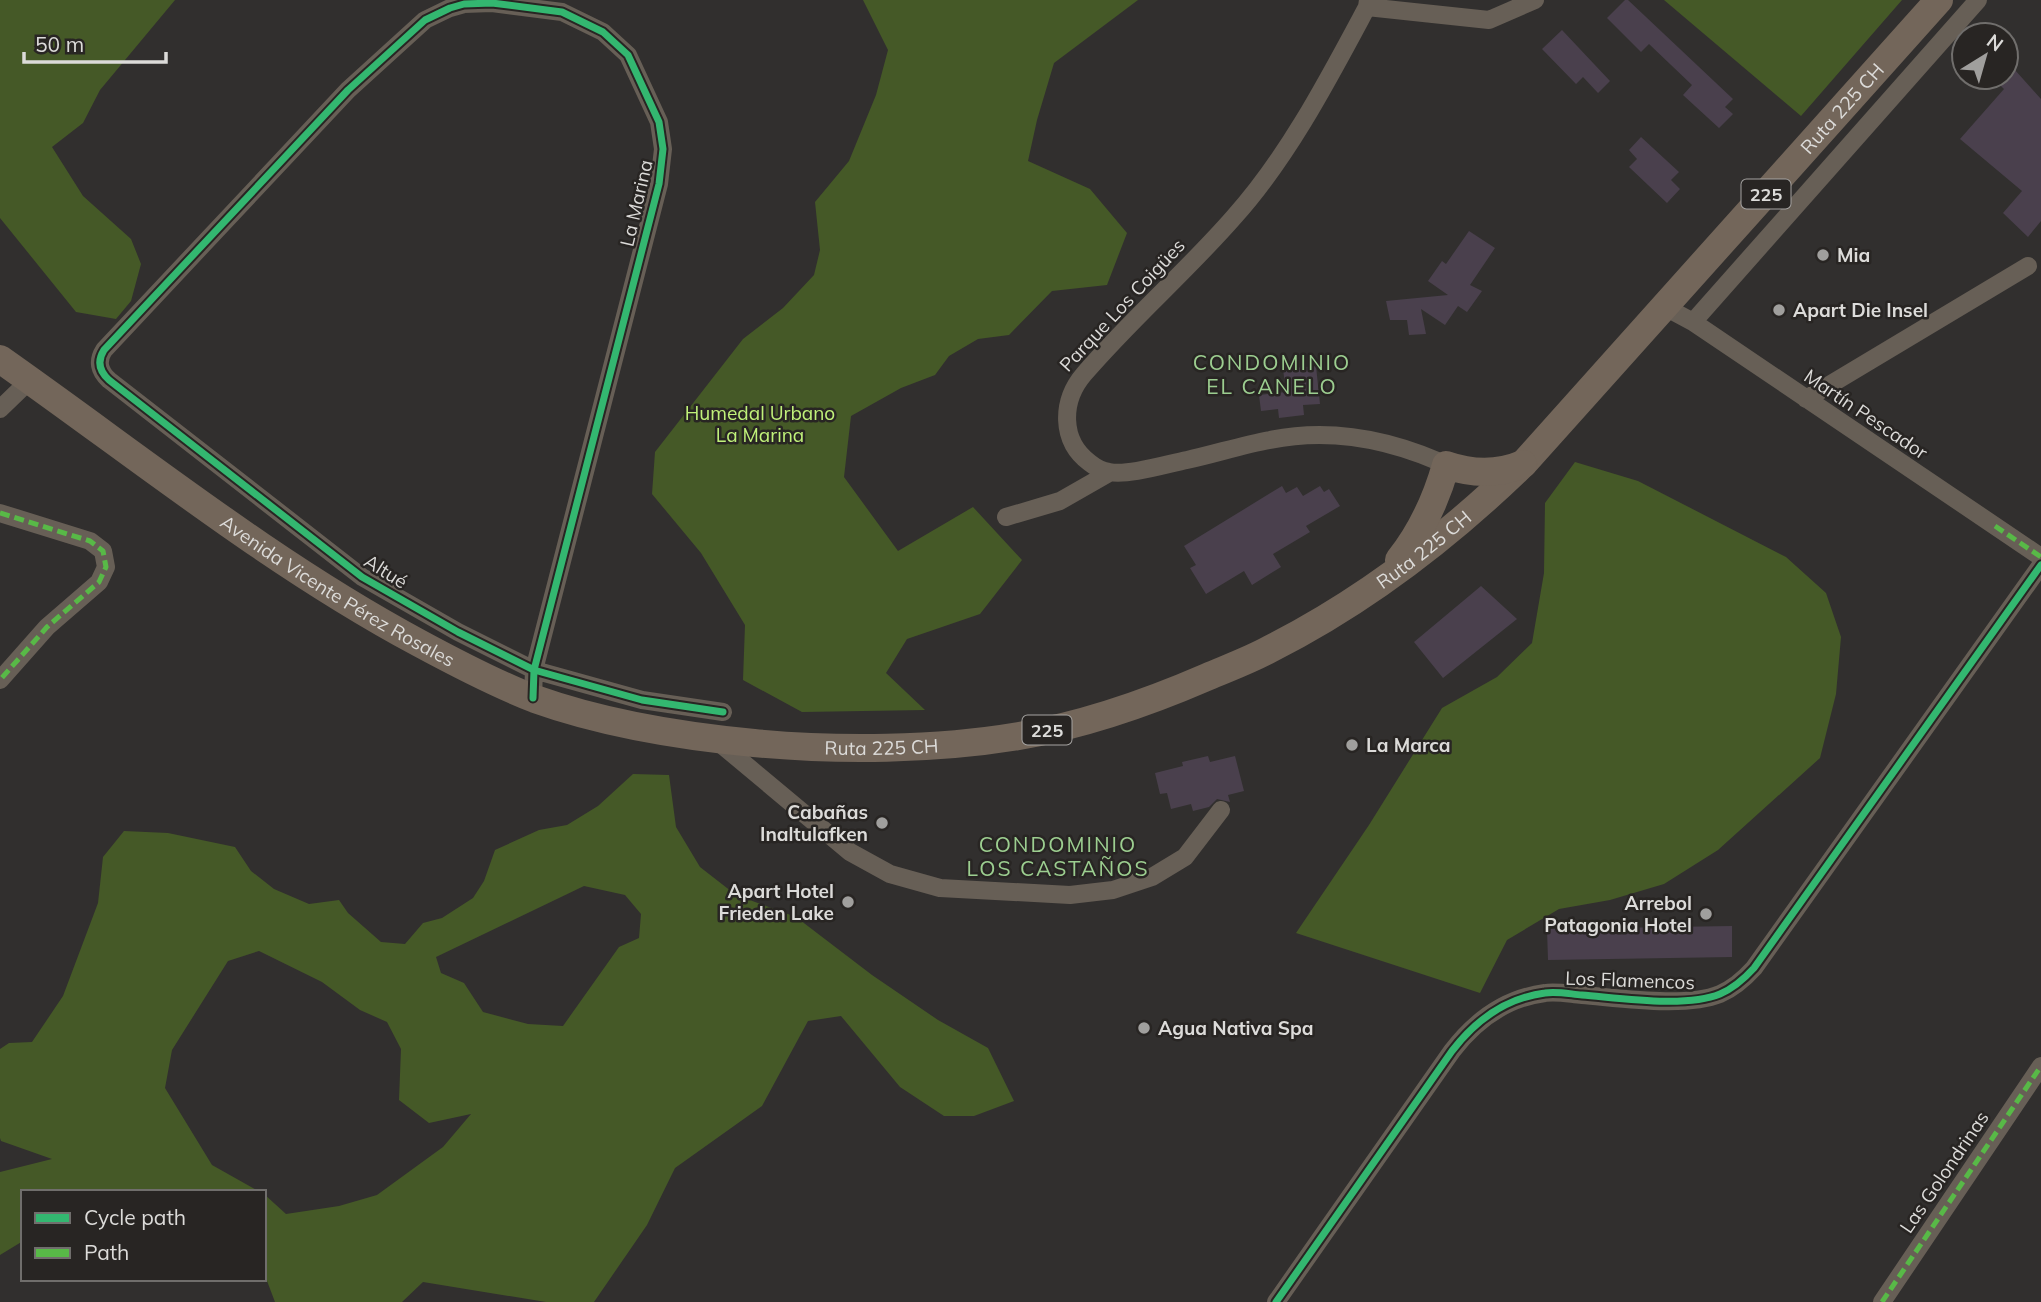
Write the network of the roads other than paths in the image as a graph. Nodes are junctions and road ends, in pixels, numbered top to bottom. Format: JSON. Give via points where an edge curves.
{"nodes":[{"id":1,"x":1535,"y":0,"type":"edge"},
{"id":2,"x":1939,"y":0,"type":"edge"},
{"id":3,"x":1978,"y":0,"type":"edge"},
{"id":4,"x":1367,"y":3,"type":"edge"},
{"id":5,"x":2028,"y":266,"type":"dead end"},
{"id":6,"x":1665,"y":307,"type":"junction"},
{"id":7,"x":1693,"y":322,"type":"junction"},
{"id":8,"x":104,"y":350,"type":"joint"},
{"id":9,"x":0,"y":359,"type":"edge"},
{"id":10,"x":30,"y":380,"type":"junction"},
{"id":11,"x":1806,"y":399,"type":"junction"},
{"id":12,"x":0,"y":409,"type":"edge"},
{"id":13,"x":1525,"y":462,"type":"junction"},
{"id":14,"x":1446,"y":465,"type":"junction"},
{"id":15,"x":1110,"y":472,"type":"junction"},
{"id":16,"x":1493,"y":493,"type":"junction"},
{"id":17,"x":0,"y":513,"type":"edge"},
{"id":18,"x":1006,"y":517,"type":"dead end"},
{"id":19,"x":2041,"y":558,"type":"edge"},
{"id":20,"x":2041,"y":565,"type":"edge"},
{"id":21,"x":1377,"y":585,"type":"junction"},
{"id":22,"x":534,"y":670,"type":"junction"},
{"id":23,"x":0,"y":680,"type":"edge"},
{"id":24,"x":533,"y":698,"type":"junction"},
{"id":25,"x":723,"y":712,"type":"dead end"},
{"id":26,"x":715,"y":740,"type":"junction"},
{"id":27,"x":1221,"y":810,"type":"dead end"},
{"id":28,"x":2041,"y":1066,"type":"edge"},
{"id":29,"x":1276,"y":1302,"type":"edge"},
{"id":30,"x":1882,"y":1302,"type":"edge"}],
"edges":[{"from":1,"to":4,"type":"street","name":"Parque Los Coigües","via":[[1489,20]]},
{"from":2,"to":6,"type":"main road","name":"Ruta 225 CH","number":"225"},
{"from":3,"to":7,"type":"street"},
{"from":4,"to":15,"type":"street","name":"Parque Los Coigües","via":[[1332,73],[1281,155],[1235,217],[1113,340],[1076,384],[1067,405],[1072,441],[1087,461]]},
{"from":5,"to":11,"type":"street"},
{"from":6,"to":7,"type":"street","name":"Martín Pescador"},
{"from":6,"to":13,"type":"main road","name":"Ruta 225 CH","number":"225"},
{"from":7,"to":11,"type":"street","name":"Martín Pescador"},
{"from":8,"to":22,"type":"street","name":"Altué","via":[[99,363],[109,380],[362,576]]},
{"from":8,"to":22,"type":"street","name":"La Marina","via":[[348,90],[425,20],[478,2],[562,12],[603,32],[628,55],[654,109],[662,135],[663,166]]},
{"from":9,"to":10,"type":"main road","name":"Avenida Vicente Pérez Rosales","number":"225"},
{"from":10,"to":12,"type":"street"},
{"from":10,"to":24,"type":"main road","name":"Avenida Vicente Pérez Rosales","number":"225","via":[[290,566],[364,613]]},
{"from":11,"to":19,"type":"street","name":"Martín Pescador"},
{"from":13,"to":14,"type":"main road","via":[[1487,473]]},
{"from":13,"to":16,"type":"main road","name":"Ruta 225 CH","number":"225"},
{"from":14,"to":15,"type":"street","via":[[1396,445],[1319,435]]},
{"from":14,"to":16,"type":"street"},
{"from":14,"to":21,"type":"main road","via":[[1418,534]]},
{"from":15,"to":18,"type":"street","via":[[1060,501]]},
{"from":16,"to":21,"type":"main road","name":"Ruta 225 CH","number":"225"},
{"from":17,"to":23,"type":"street","via":[[90,541],[103,551],[106,567],[99,582],[47,627]]},
{"from":20,"to":29,"type":"street","name":"Los Flamencos","via":[[1744,980],[1719,995],[1694,1000],[1548,992],[1513,1002],[1483,1018],[1452,1051]]},
{"from":21,"to":26,"type":"main road","name":"Ruta 225 CH","number":"225","via":[[1269,650],[1167,694],[1088,720],[1018,736],[937,744],[806,748]]},
{"from":22,"to":24,"type":"street","name":"La Marina"},
{"from":22,"to":25,"type":"street","name":"Altué","via":[[642,700]]},
{"from":24,"to":26,"type":"main road","name":"Avenida Vicente Pérez Rosales","number":"225","via":[[620,723]]},
{"from":26,"to":27,"type":"street","via":[[850,852],[890,874],[940,888],[1070,895],[1113,890],[1152,877],[1185,857]]},
{"from":28,"to":30,"type":"street","name":"Las Golondrinas"}]}
